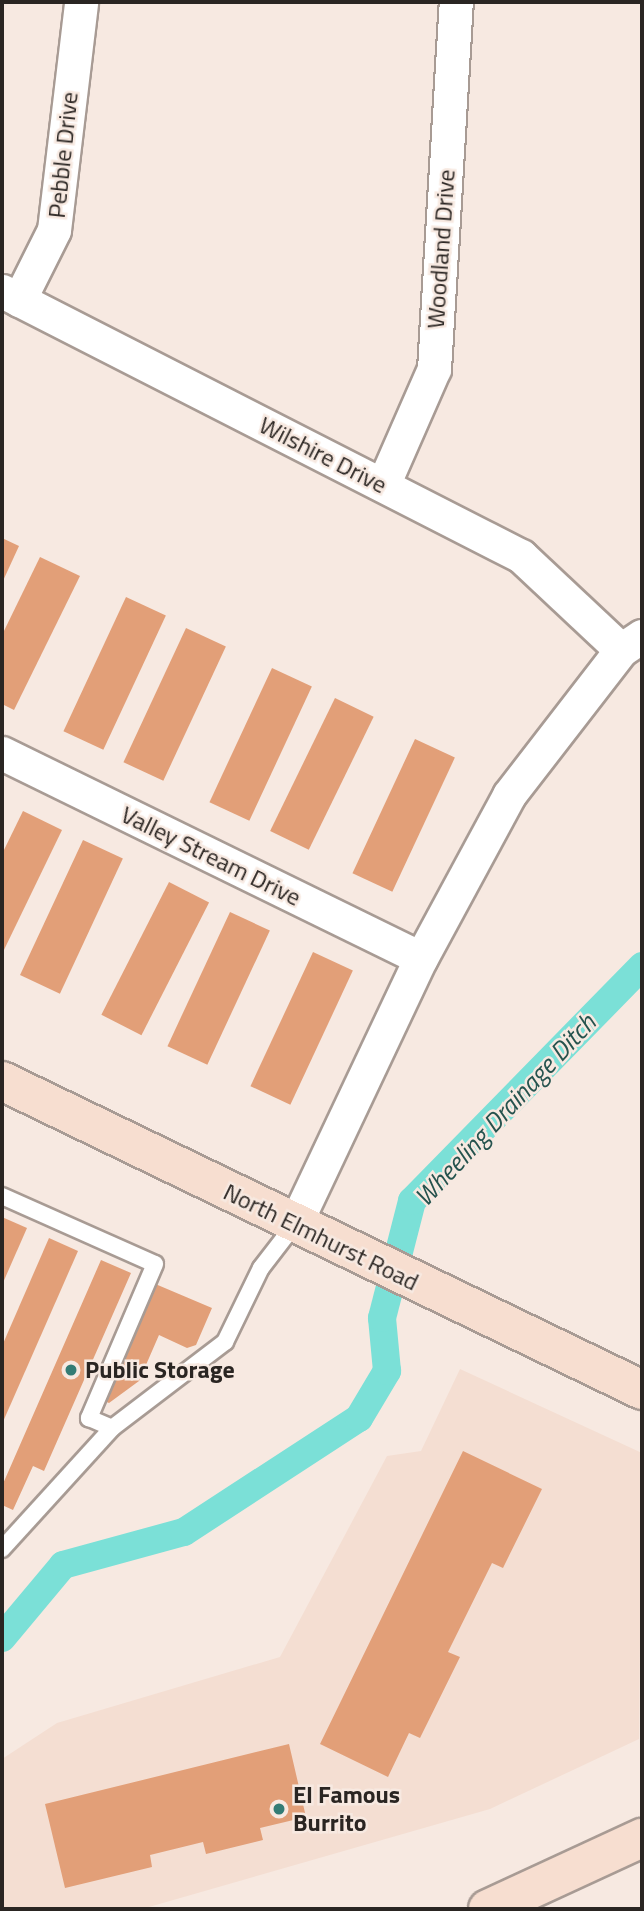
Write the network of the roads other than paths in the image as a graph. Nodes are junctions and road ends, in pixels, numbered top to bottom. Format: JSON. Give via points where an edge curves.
{"nodes":[{"id":1,"x":81,"y":2,"type":"edge"},
{"id":2,"x":456,"y":2,"type":"edge"},
{"id":3,"x":10,"y":295,"type":"edge"},
{"id":4,"x":383,"y":485,"type":"junction"},
{"id":5,"x":632,"y":643,"type":"edge"},
{"id":6,"x":2,"y":753,"type":"edge"},
{"id":7,"x":421,"y":958,"type":"junction"},
{"id":8,"x":2,"y":1081,"type":"edge"},
{"id":9,"x":2,"y":1196,"type":"edge"},
{"id":10,"x":295,"y":1224,"type":"junction"},
{"id":11,"x":642,"y":1390,"type":"edge"},
{"id":12,"x":112,"y":1428,"type":"junction"},
{"id":13,"x":2,"y":1549,"type":"edge"},
{"id":14,"x":642,"y":1838,"type":"edge"},
{"id":15,"x":488,"y":1909,"type":"edge"}],
"edges":[{"from":1,"to":3,"type":"street","name":"Pebble Drive","via":[[54,230]]},
{"from":2,"to":4,"type":"street","name":"Woodland Drive","via":[[434,369]]},
{"from":3,"to":4,"type":"street","name":"Wilshire Drive"},
{"from":4,"to":5,"type":"street","name":"Wilshire Drive","via":[[521,556]]},
{"from":5,"to":7,"type":"street","via":[[509,795]]},
{"from":6,"to":7,"type":"street","name":"Valley Stream Drive"},
{"from":7,"to":10,"type":"street"},
{"from":8,"to":10,"type":"main road","name":"North Elmhurst Road"},
{"from":9,"to":12,"type":"lane","via":[[155,1264],[89,1418]]},
{"from":10,"to":11,"type":"main road","name":"North Elmhurst Road"},
{"from":10,"to":12,"type":"lane","via":[[261,1268],[225,1342]]},
{"from":12,"to":13,"type":"lane"},
{"from":14,"to":15,"type":"main road"}]}
